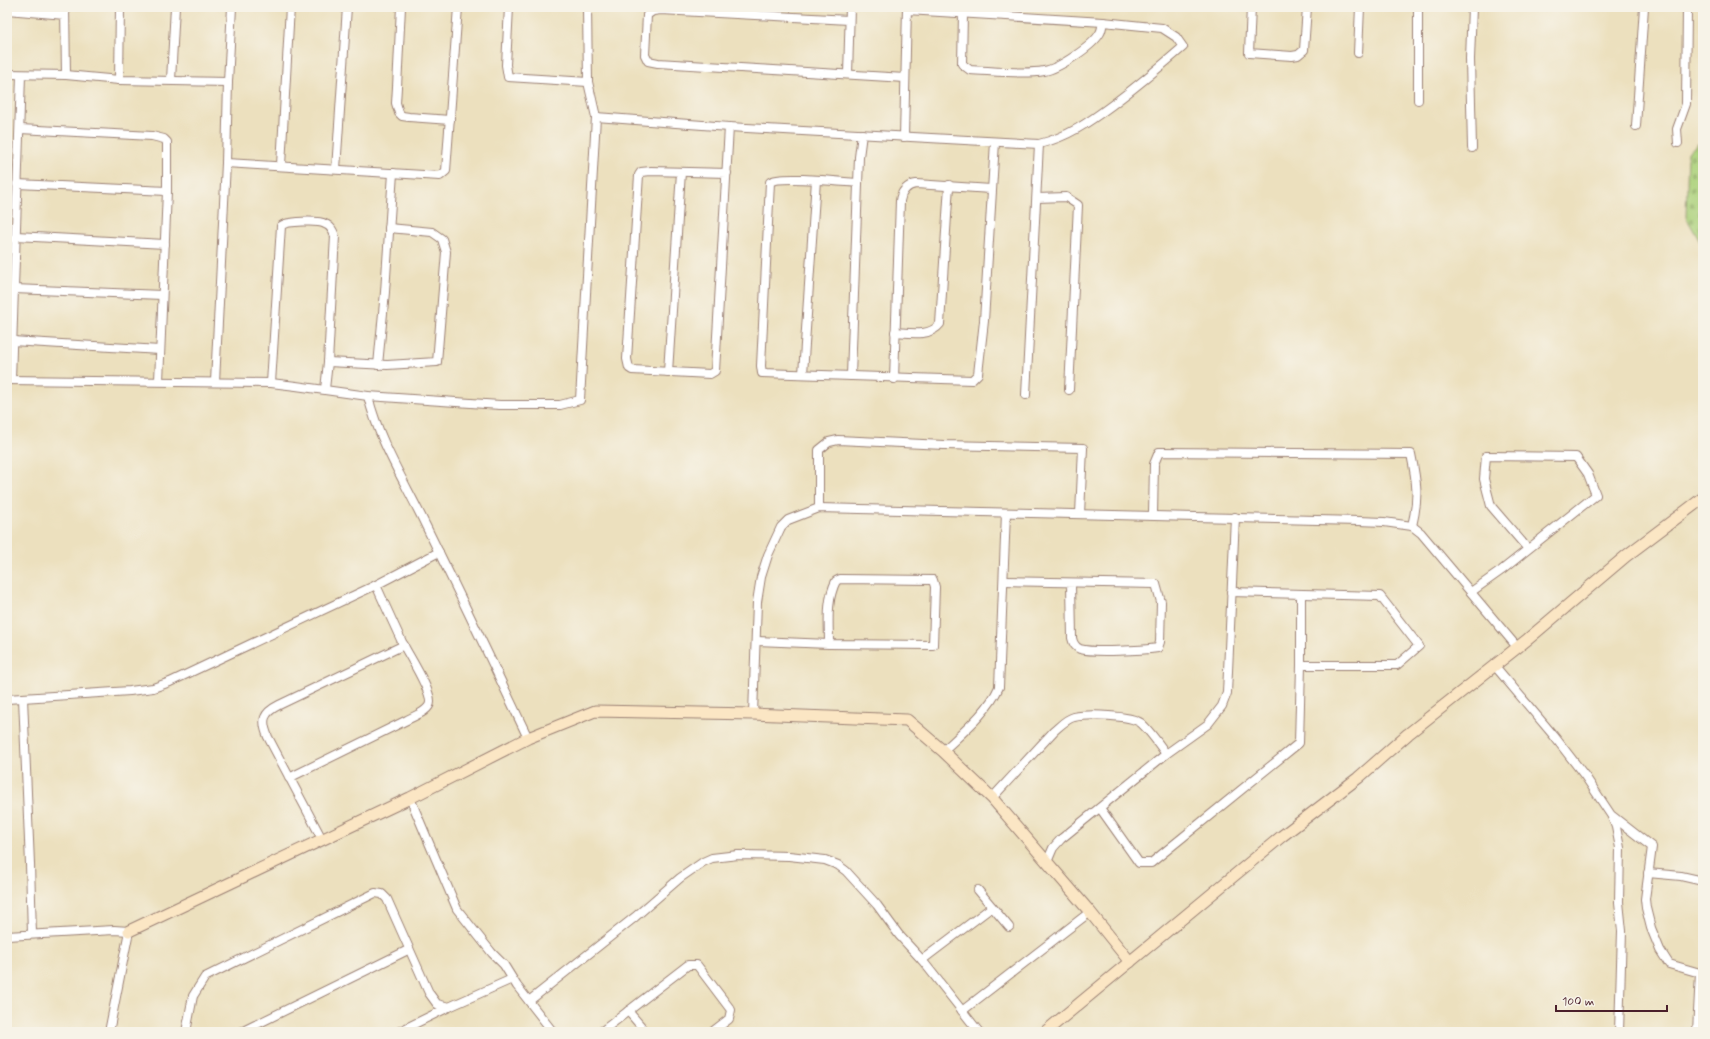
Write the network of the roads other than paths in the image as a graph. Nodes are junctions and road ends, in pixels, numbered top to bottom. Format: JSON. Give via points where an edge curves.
{"nodes":[{"id":1,"x":120,"y":7,"type":"edge"},
{"id":2,"x":175,"y":7,"type":"edge"},
{"id":3,"x":232,"y":7,"type":"edge"},
{"id":4,"x":290,"y":7,"type":"edge"},
{"id":5,"x":347,"y":7,"type":"edge"},
{"id":6,"x":401,"y":7,"type":"edge"},
{"id":7,"x":458,"y":7,"type":"edge"},
{"id":8,"x":510,"y":7,"type":"edge"},
{"id":9,"x":587,"y":7,"type":"edge"},
{"id":10,"x":850,"y":7,"type":"edge"},
{"id":11,"x":1251,"y":7,"type":"edge"},
{"id":12,"x":1307,"y":7,"type":"edge"},
{"id":13,"x":1360,"y":7,"type":"edge"},
{"id":14,"x":1418,"y":7,"type":"edge"},
{"id":15,"x":1472,"y":7,"type":"edge"},
{"id":16,"x":1644,"y":7,"type":"edge"},
{"id":17,"x":1687,"y":7,"type":"edge"},
{"id":18,"x":12,"y":9,"type":"edge"},
{"id":19,"x":907,"y":9,"type":"edge"},
{"id":20,"x":65,"y":11,"type":"edge"},
{"id":21,"x":963,"y":14,"type":"junction"},
{"id":22,"x":849,"y":20,"type":"junction"},
{"id":23,"x":1103,"y":22,"type":"junction"},
{"id":24,"x":1358,"y":53,"type":"dead end"},
{"id":25,"x":7,"y":74,"type":"edge"},
{"id":26,"x":848,"y":74,"type":"junction"},
{"id":27,"x":21,"y":75,"type":"junction"},
{"id":28,"x":66,"y":75,"type":"junction"},
{"id":29,"x":905,"y":78,"type":"junction"},
{"id":30,"x":119,"y":80,"type":"junction"},
{"id":31,"x":171,"y":80,"type":"junction"},
{"id":32,"x":228,"y":82,"type":"junction"},
{"id":33,"x":588,"y":82,"type":"junction"},
{"id":34,"x":1418,"y":100,"type":"dead end"},
{"id":35,"x":596,"y":117,"type":"junction"},
{"id":36,"x":450,"y":120,"type":"junction"},
{"id":37,"x":1636,"y":126,"type":"dead end"},
{"id":38,"x":729,"y":127,"type":"junction"},
{"id":39,"x":20,"y":129,"type":"junction"},
{"id":40,"x":862,"y":134,"type":"junction"},
{"id":41,"x":904,"y":136,"type":"junction"},
{"id":42,"x":995,"y":142,"type":"junction"},
{"id":43,"x":1678,"y":143,"type":"dead end"},
{"id":44,"x":1039,"y":144,"type":"junction"},
{"id":45,"x":1472,"y":148,"type":"dead end"},
{"id":46,"x":226,"y":163,"type":"junction"},
{"id":47,"x":282,"y":165,"type":"junction"},
{"id":48,"x":336,"y":169,"type":"junction"},
{"id":49,"x":681,"y":172,"type":"junction"},
{"id":50,"x":393,"y":173,"type":"junction"},
{"id":51,"x":727,"y":173,"type":"junction"},
{"id":52,"x":816,"y":180,"type":"junction"},
{"id":53,"x":858,"y":182,"type":"junction"},
{"id":54,"x":17,"y":184,"type":"junction"},
{"id":55,"x":949,"y":185,"type":"junction"},
{"id":56,"x":991,"y":189,"type":"junction"},
{"id":57,"x":166,"y":191,"type":"junction"},
{"id":58,"x":1037,"y":198,"type":"junction"},
{"id":59,"x":389,"y":228,"type":"junction"},
{"id":60,"x":16,"y":236,"type":"junction"},
{"id":61,"x":165,"y":244,"type":"junction"},
{"id":62,"x":14,"y":289,"type":"junction"},
{"id":63,"x":162,"y":295,"type":"junction"},
{"id":64,"x":895,"y":332,"type":"junction"},
{"id":65,"x":12,"y":341,"type":"junction"},
{"id":66,"x":160,"y":350,"type":"junction"},
{"id":67,"x":328,"y":362,"type":"junction"},
{"id":68,"x":378,"y":365,"type":"junction"},
{"id":69,"x":668,"y":372,"type":"junction"},
{"id":70,"x":803,"y":374,"type":"junction"},
{"id":71,"x":852,"y":376,"type":"junction"},
{"id":72,"x":894,"y":379,"type":"junction"},
{"id":73,"x":9,"y":380,"type":"edge"},
{"id":74,"x":159,"y":381,"type":"junction"},
{"id":75,"x":215,"y":382,"type":"junction"},
{"id":76,"x":271,"y":383,"type":"junction"},
{"id":77,"x":325,"y":390,"type":"junction"},
{"id":78,"x":1068,"y":390,"type":"dead end"},
{"id":79,"x":1026,"y":395,"type":"dead end"},
{"id":80,"x":368,"y":396,"type":"junction"},
{"id":81,"x":1703,"y":498,"type":"edge"},
{"id":82,"x":819,"y":508,"type":"junction"},
{"id":83,"x":1006,"y":513,"type":"junction"},
{"id":84,"x":1080,"y":514,"type":"junction"},
{"id":85,"x":1153,"y":516,"type":"junction"},
{"id":86,"x":1235,"y":518,"type":"junction"},
{"id":87,"x":1412,"y":526,"type":"junction"},
{"id":88,"x":1528,"y":549,"type":"junction"},
{"id":89,"x":439,"y":552,"type":"junction"},
{"id":90,"x":1004,"y":581,"type":"junction"},
{"id":91,"x":1071,"y":583,"type":"junction"},
{"id":92,"x":376,"y":585,"type":"junction"},
{"id":93,"x":1231,"y":592,"type":"junction"},
{"id":94,"x":1471,"y":592,"type":"junction"},
{"id":95,"x":1301,"y":594,"type":"junction"},
{"id":96,"x":757,"y":641,"type":"junction"},
{"id":97,"x":829,"y":644,"type":"junction"},
{"id":98,"x":404,"y":645,"type":"junction"},
{"id":99,"x":1517,"y":647,"type":"junction"},
{"id":100,"x":1494,"y":665,"type":"junction"},
{"id":101,"x":1301,"y":666,"type":"junction"},
{"id":102,"x":23,"y":698,"type":"junction"},
{"id":103,"x":7,"y":699,"type":"edge"},
{"id":104,"x":753,"y":714,"type":"junction"},
{"id":105,"x":528,"y":738,"type":"junction"},
{"id":106,"x":944,"y":751,"type":"junction"},
{"id":107,"x":1166,"y":754,"type":"junction"},
{"id":108,"x":289,"y":778,"type":"junction"},
{"id":109,"x":410,"y":798,"type":"junction"},
{"id":110,"x":992,"y":798,"type":"junction"},
{"id":111,"x":1100,"y":808,"type":"junction"},
{"id":112,"x":1611,"y":815,"type":"junction"},
{"id":113,"x":322,"y":839,"type":"junction"},
{"id":114,"x":1047,"y":862,"type":"junction"},
{"id":115,"x":1648,"y":873,"type":"junction"},
{"id":116,"x":1703,"y":881,"type":"edge"},
{"id":117,"x":978,"y":890,"type":"dead end"},
{"id":118,"x":992,"y":906,"type":"junction"},
{"id":119,"x":1090,"y":912,"type":"junction"},
{"id":120,"x":1009,"y":927,"type":"dead end"},
{"id":121,"x":129,"y":931,"type":"junction"},
{"id":122,"x":32,"y":934,"type":"junction"},
{"id":123,"x":7,"y":936,"type":"edge"},
{"id":124,"x":408,"y":950,"type":"junction"},
{"id":125,"x":922,"y":960,"type":"junction"},
{"id":126,"x":1130,"y":962,"type":"junction"},
{"id":127,"x":512,"y":979,"type":"junction"},
{"id":128,"x":529,"y":1001,"type":"junction"},
{"id":129,"x":449,"y":1006,"type":"junction"},
{"id":130,"x":628,"y":1011,"type":"junction"},
{"id":131,"x":962,"y":1011,"type":"junction"},
{"id":132,"x":109,"y":1032,"type":"edge"},
{"id":133,"x":186,"y":1032,"type":"edge"},
{"id":134,"x":241,"y":1032,"type":"edge"},
{"id":135,"x":398,"y":1032,"type":"edge"},
{"id":136,"x":553,"y":1032,"type":"edge"},
{"id":137,"x":601,"y":1032,"type":"edge"},
{"id":138,"x":646,"y":1032,"type":"edge"},
{"id":139,"x":712,"y":1032,"type":"edge"},
{"id":140,"x":979,"y":1032,"type":"edge"},
{"id":141,"x":1045,"y":1032,"type":"edge"},
{"id":142,"x":1619,"y":1032,"type":"edge"},
{"id":143,"x":1696,"y":1032,"type":"edge"}],
"edges":[{"from":1,"to":30,"type":"street"},
{"from":2,"to":31,"type":"street"},
{"from":3,"to":32,"type":"street"},
{"from":4,"to":47,"type":"street"},
{"from":5,"to":48,"type":"street"},
{"from":6,"to":36,"type":"street","via":[[396,102],[399,113],[409,118]]},
{"from":7,"to":36,"type":"street"},
{"from":8,"to":33,"type":"street","via":[[506,65],[508,78]]},
{"from":9,"to":33,"type":"street"},
{"from":10,"to":22,"type":"street"},
{"from":11,"to":12,"type":"street","via":[[1249,53],[1292,56],[1304,50]]},
{"from":13,"to":24,"type":"street"},
{"from":14,"to":34,"type":"street"},
{"from":15,"to":45,"type":"street"},
{"from":16,"to":37,"type":"street"},
{"from":17,"to":43,"type":"street","via":[[1686,104],[1677,129]]},
{"from":18,"to":20,"type":"street"},
{"from":19,"to":21,"type":"street"},
{"from":19,"to":29,"type":"street"},
{"from":20,"to":28,"type":"street"},
{"from":21,"to":23,"type":"street"},
{"from":21,"to":23,"type":"street","via":[[962,64],[970,70],[1034,72],[1051,69],[1078,54],[1095,39],[1100,34]]},
{"from":22,"to":26,"type":"street"},
{"from":22,"to":26,"type":"street","via":[[653,11],[647,16],[644,50],[648,61],[658,63]]},
{"from":23,"to":44,"type":"street","via":[[1162,28],[1176,37],[1183,47],[1141,83],[1083,126]]},
{"from":25,"to":27,"type":"street"},
{"from":26,"to":29,"type":"street"},
{"from":27,"to":28,"type":"street"},
{"from":27,"to":39,"type":"street"},
{"from":28,"to":30,"type":"street"},
{"from":29,"to":41,"type":"street"},
{"from":30,"to":31,"type":"street"},
{"from":31,"to":32,"type":"street"},
{"from":32,"to":46,"type":"street"},
{"from":33,"to":35,"type":"street"},
{"from":35,"to":38,"type":"street"},
{"from":35,"to":80,"type":"street","via":[[580,400],[560,405],[500,405]]},
{"from":36,"to":50,"type":"street","via":[[446,171],[440,176]]},
{"from":38,"to":40,"type":"street"},
{"from":38,"to":51,"type":"street"},
{"from":39,"to":54,"type":"street"},
{"from":39,"to":57,"type":"street","via":[[152,136],[164,139],[168,145]]},
{"from":40,"to":41,"type":"street"},
{"from":40,"to":53,"type":"street"},
{"from":41,"to":42,"type":"street"},
{"from":42,"to":44,"type":"street"},
{"from":42,"to":56,"type":"street"},
{"from":44,"to":58,"type":"street"},
{"from":46,"to":47,"type":"street"},
{"from":46,"to":75,"type":"street"},
{"from":47,"to":48,"type":"street"},
{"from":48,"to":50,"type":"street"},
{"from":49,"to":51,"type":"street"},
{"from":49,"to":69,"type":"street"},
{"from":49,"to":69,"type":"street","via":[[640,173],[635,215],[628,364],[632,370]]},
{"from":50,"to":59,"type":"street"},
{"from":51,"to":69,"type":"street","via":[[715,370],[710,374]]},
{"from":52,"to":53,"type":"street"},
{"from":52,"to":70,"type":"street"},
{"from":52,"to":70,"type":"street","via":[[774,180],[770,185],[761,369],[764,374]]},
{"from":53,"to":71,"type":"street"},
{"from":54,"to":57,"type":"street"},
{"from":54,"to":60,"type":"street"},
{"from":55,"to":56,"type":"street"},
{"from":55,"to":64,"type":"street","via":[[940,324],[934,331]]},
{"from":55,"to":64,"type":"street","via":[[912,184],[901,196]]},
{"from":56,"to":72,"type":"street","via":[[984,321],[978,374],[972,380]]},
{"from":57,"to":61,"type":"street"},
{"from":58,"to":78,"type":"street","via":[[1066,197],[1078,205]]},
{"from":58,"to":79,"type":"street"},
{"from":59,"to":68,"type":"street"},
{"from":59,"to":68,"type":"street","via":[[432,232],[442,238],[446,252],[445,267],[437,362]]},
{"from":60,"to":61,"type":"street"},
{"from":60,"to":62,"type":"street"},
{"from":61,"to":63,"type":"street"},
{"from":62,"to":63,"type":"street"},
{"from":62,"to":65,"type":"street"},
{"from":63,"to":66,"type":"street"},
{"from":64,"to":72,"type":"street"},
{"from":65,"to":66,"type":"street"},
{"from":65,"to":73,"type":"street"},
{"from":66,"to":74,"type":"street"},
{"from":67,"to":68,"type":"street"},
{"from":67,"to":76,"type":"street","via":[[335,236],[330,227],[322,223],[283,224]]},
{"from":67,"to":77,"type":"street"},
{"from":70,"to":71,"type":"street"},
{"from":71,"to":72,"type":"street"},
{"from":73,"to":74,"type":"street"},
{"from":74,"to":75,"type":"street"},
{"from":75,"to":76,"type":"street"},
{"from":76,"to":77,"type":"street"},
{"from":77,"to":80,"type":"street"},
{"from":80,"to":89,"type":"street","via":[[385,443]]},
{"from":81,"to":99,"type":"street","via":[[1626,556]]},
{"from":82,"to":83,"type":"street"},
{"from":82,"to":84,"type":"street","via":[[819,450],[829,442],[838,440],[1083,448]]},
{"from":82,"to":96,"type":"street","via":[[788,520],[774,540],[761,577],[757,602]]},
{"from":83,"to":84,"type":"street"},
{"from":83,"to":90,"type":"street"},
{"from":84,"to":85,"type":"street"},
{"from":85,"to":86,"type":"street"},
{"from":85,"to":87,"type":"street","via":[[1154,464],[1159,452],[1411,454],[1417,484],[1416,510]]},
{"from":86,"to":87,"type":"street","via":[[1384,522]]},
{"from":86,"to":93,"type":"street"},
{"from":87,"to":94,"type":"street","via":[[1421,533]]},
{"from":88,"to":88,"type":"street","via":[[1596,495],[1588,474],[1576,457],[1486,456],[1484,479],[1491,506]]},
{"from":88,"to":94,"type":"street"},
{"from":89,"to":92,"type":"street"},
{"from":89,"to":105,"type":"street"},
{"from":90,"to":91,"type":"street"},
{"from":90,"to":106,"type":"street","via":[[999,687],[970,725]]},
{"from":91,"to":91,"type":"street","via":[[1156,584],[1161,602],[1158,648],[1094,651],[1074,646]]},
{"from":92,"to":98,"type":"street"},
{"from":92,"to":102,"type":"street","via":[[153,688]]},
{"from":93,"to":95,"type":"street"},
{"from":93,"to":107,"type":"street","via":[[1227,693],[1222,706],[1208,724]]},
{"from":94,"to":99,"type":"street"},
{"from":95,"to":101,"type":"street"},
{"from":95,"to":101,"type":"street","via":[[1380,596],[1419,646],[1397,665]]},
{"from":96,"to":97,"type":"street"},
{"from":96,"to":104,"type":"street"},
{"from":97,"to":97,"type":"street","via":[[933,644],[934,580],[836,581],[828,608]]},
{"from":98,"to":108,"type":"street","via":[[268,712],[264,721],[265,729]]},
{"from":98,"to":108,"type":"street","via":[[429,693],[429,706],[407,720]]},
{"from":99,"to":100,"type":"street"},
{"from":100,"to":112,"type":"street","via":[[1554,736]]},
{"from":100,"to":126,"type":"street"},
{"from":101,"to":111,"type":"street","via":[[1299,743],[1151,863],[1139,863]]},
{"from":102,"to":103,"type":"street"},
{"from":102,"to":122,"type":"street"},
{"from":104,"to":105,"type":"street","via":[[595,711]]},
{"from":104,"to":106,"type":"street","via":[[907,720]]},
{"from":105,"to":109,"type":"street"},
{"from":106,"to":110,"type":"street"},
{"from":107,"to":110,"type":"street","via":[[1144,726],[1136,720],[1119,716],[1074,717],[1054,731]]},
{"from":107,"to":111,"type":"street"},
{"from":108,"to":113,"type":"street"},
{"from":109,"to":113,"type":"street"},
{"from":109,"to":127,"type":"street","via":[[457,908],[504,965]]},
{"from":110,"to":114,"type":"street"},
{"from":111,"to":114,"type":"street","via":[[1061,839],[1053,848]]},
{"from":112,"to":115,"type":"street","via":[[1652,847]]},
{"from":112,"to":142,"type":"street","via":[[1620,848],[1619,902],[1622,932]]},
{"from":113,"to":121,"type":"street"},
{"from":114,"to":119,"type":"street"},
{"from":115,"to":116,"type":"street"},
{"from":115,"to":143,"type":"street","via":[[1645,890],[1646,908],[1665,959],[1669,964],[1700,973]]},
{"from":117,"to":118,"type":"street"},
{"from":118,"to":120,"type":"street"},
{"from":118,"to":125,"type":"street"},
{"from":119,"to":126,"type":"street"},
{"from":119,"to":131,"type":"street"},
{"from":121,"to":122,"type":"street"},
{"from":121,"to":132,"type":"street"},
{"from":122,"to":123,"type":"street"},
{"from":124,"to":129,"type":"street","via":[[433,999],[437,1004]]},
{"from":124,"to":133,"type":"street","via":[[387,899],[375,892],[205,977],[193,996]]},
{"from":124,"to":134,"type":"street"},
{"from":125,"to":128,"type":"street","via":[[877,905],[838,865],[825,860],[789,856],[725,856],[712,858],[695,867]]},
{"from":125,"to":131,"type":"street"},
{"from":126,"to":141,"type":"street"},
{"from":127,"to":128,"type":"street"},
{"from":127,"to":129,"type":"street"},
{"from":128,"to":136,"type":"street"},
{"from":129,"to":135,"type":"street"},
{"from":130,"to":137,"type":"street"},
{"from":130,"to":138,"type":"street"},
{"from":130,"to":139,"type":"street","via":[[688,965],[697,966],[731,1010],[729,1019]]},
{"from":131,"to":140,"type":"street"}]}
